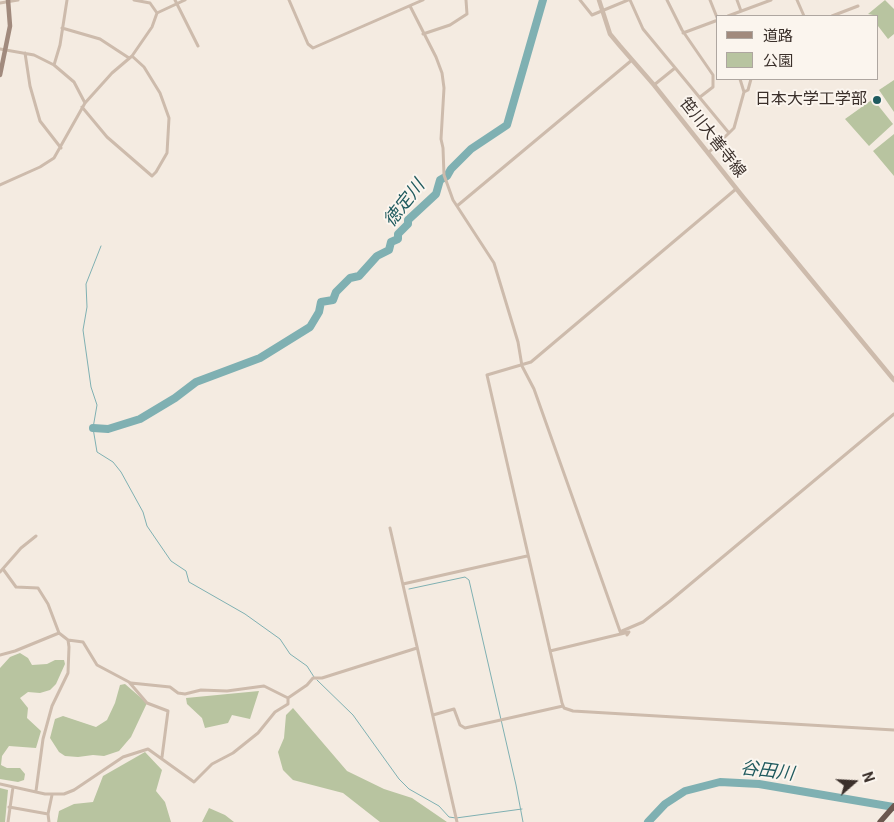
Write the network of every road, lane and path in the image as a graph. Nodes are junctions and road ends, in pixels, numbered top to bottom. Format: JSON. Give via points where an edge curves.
{"nodes":[{"id":1,"x":18,"y":0,"type":"edge"},
{"id":2,"x":67,"y":0,"type":"edge"},
{"id":3,"x":134,"y":0,"type":"edge"},
{"id":4,"x":185,"y":0,"type":"edge"},
{"id":5,"x":289,"y":0,"type":"edge"},
{"id":6,"x":424,"y":0,"type":"edge"},
{"id":7,"x":466,"y":0,"type":"edge"},
{"id":8,"x":580,"y":0,"type":"edge"},
{"id":9,"x":599,"y":0,"type":"edge"},
{"id":10,"x":629,"y":0,"type":"edge"},
{"id":11,"x":667,"y":0,"type":"edge"},
{"id":12,"x":710,"y":0,"type":"edge"},
{"id":13,"x":737,"y":0,"type":"edge"},
{"id":14,"x":771,"y":0,"type":"edge"},
{"id":15,"x":797,"y":0,"type":"edge"},
{"id":16,"x":8,"y":1,"type":"edge"},
{"id":17,"x":176,"y":2,"type":"edge"},
{"id":18,"x":0,"y":3,"type":"edge"},
{"id":19,"x":410,"y":6,"type":"junction"},
{"id":20,"x":858,"y":6,"type":"dead end"},
{"id":21,"x":601,"y":11,"type":"junction"},
{"id":22,"x":741,"y":11,"type":"junction"},
{"id":23,"x":157,"y":13,"type":"junction"},
{"id":24,"x":716,"y":15,"type":"edge"},
{"id":25,"x":732,"y":15,"type":"edge"},
{"id":26,"x":804,"y":15,"type":"edge"},
{"id":27,"x":835,"y":15,"type":"edge"},
{"id":28,"x":716,"y":21,"type":"edge"},
{"id":29,"x":62,"y":28,"type":"junction"},
{"id":30,"x":684,"y":33,"type":"junction"},
{"id":31,"x":423,"y":34,"type":"junction"},
{"id":32,"x":198,"y":46,"type":"dead end"},
{"id":33,"x":2,"y":49,"type":"edge"},
{"id":34,"x":25,"y":53,"type":"junction"},
{"id":35,"x":130,"y":57,"type":"junction"},
{"id":36,"x":632,"y":60,"type":"junction"},
{"id":37,"x":1,"y":64,"type":"edge"},
{"id":38,"x":54,"y":65,"type":"junction"},
{"id":39,"x":675,"y":68,"type":"junction"},
{"id":40,"x":0,"y":74,"type":"edge"},
{"id":41,"x":740,"y":80,"type":"edge"},
{"id":42,"x":751,"y":80,"type":"edge"},
{"id":43,"x":654,"y":85,"type":"junction"},
{"id":44,"x":744,"y":92,"type":"junction"},
{"id":45,"x":700,"y":97,"type":"junction"},
{"id":46,"x":85,"y":102,"type":"junction"},
{"id":47,"x":82,"y":107,"type":"junction"},
{"id":48,"x":729,"y":133,"type":"junction"},
{"id":49,"x":61,"y":148,"type":"junction"},
{"id":50,"x":708,"y":154,"type":"junction"},
{"id":51,"x":0,"y":184,"type":"edge"},
{"id":52,"x":736,"y":189,"type":"junction"},
{"id":53,"x":457,"y":206,"type":"junction"},
{"id":54,"x":522,"y":366,"type":"junction"},
{"id":55,"x":894,"y":380,"type":"edge"},
{"id":56,"x":894,"y":414,"type":"edge"},
{"id":57,"x":390,"y":528,"type":"dead end"},
{"id":58,"x":36,"y":536,"type":"dead end"},
{"id":59,"x":528,"y":556,"type":"junction"},
{"id":60,"x":2,"y":571,"type":"edge"},
{"id":61,"x":403,"y":584,"type":"junction"},
{"id":62,"x":621,"y":632,"type":"junction"},
{"id":63,"x":59,"y":633,"type":"junction"},
{"id":64,"x":626,"y":635,"type":"dead end"},
{"id":65,"x":68,"y":640,"type":"junction"},
{"id":66,"x":417,"y":648,"type":"junction"},
{"id":67,"x":550,"y":651,"type":"junction"},
{"id":68,"x":0,"y":655,"type":"edge"},
{"id":69,"x":131,"y":684,"type":"junction"},
{"id":70,"x":288,"y":698,"type":"junction"},
{"id":71,"x":563,"y":706,"type":"junction"},
{"id":72,"x":433,"y":715,"type":"junction"},
{"id":73,"x":894,"y":730,"type":"edge"},
{"id":74,"x":162,"y":758,"type":"junction"},
{"id":75,"x":0,"y":784,"type":"edge"},
{"id":76,"x":13,"y":787,"type":"junction"},
{"id":77,"x":36,"y":791,"type":"junction"},
{"id":78,"x":52,"y":794,"type":"junction"},
{"id":79,"x":894,"y":806,"type":"edge"},
{"id":80,"x":10,"y":807,"type":"junction"},
{"id":81,"x":48,"y":814,"type":"junction"},
{"id":82,"x":8,"y":822,"type":"edge"},
{"id":83,"x":49,"y":822,"type":"edge"},
{"id":84,"x":458,"y":822,"type":"edge"},
{"id":85,"x":880,"y":822,"type":"edge"}],
"edges":[{"from":1,"to":16,"type":"street"},
{"from":2,"to":29,"type":"street"},
{"from":3,"to":23,"type":"street","via":[[150,3]]},
{"from":4,"to":17,"type":"street"},
{"from":5,"to":19,"type":"street","via":[[308,44],[313,48]]},
{"from":6,"to":19,"type":"street"},
{"from":7,"to":31,"type":"street","via":[[467,14]]},
{"from":8,"to":21,"type":"street","via":[[592,15]]},
{"from":9,"to":21,"type":"street","name":"笹川大善寺線"},
{"from":10,"to":21,"type":"street"},
{"from":10,"to":39,"type":"street","via":[[643,29]]},
{"from":11,"to":30,"type":"street"},
{"from":12,"to":24,"type":"street"},
{"from":13,"to":22,"type":"street"},
{"from":14,"to":22,"type":"street"},
{"from":15,"to":26,"type":"street"},
{"from":16,"to":18,"type":"street"},
{"from":16,"to":33,"type":"main road","via":[[10,26]]},
{"from":17,"to":23,"type":"street"},
{"from":17,"to":32,"type":"street"},
{"from":19,"to":31,"type":"street"},
{"from":20,"to":27,"type":"street"},
{"from":21,"to":36,"type":"street","name":"笹川大善寺線","via":[[610,34]]},
{"from":22,"to":25,"type":"street"},
{"from":23,"to":35,"type":"street","via":[[152,27]]},
{"from":28,"to":30,"type":"street"},
{"from":29,"to":35,"type":"street","via":[[100,39]]},
{"from":29,"to":38,"type":"street"},
{"from":30,"to":45,"type":"street","via":[[713,75],[713,87]]},
{"from":31,"to":53,"type":"street","via":[[442,73],[444,175]]},
{"from":33,"to":34,"type":"street"},
{"from":33,"to":37,"type":"main road"},
{"from":34,"to":38,"type":"street"},
{"from":34,"to":49,"type":"street","via":[[40,121]]},
{"from":35,"to":46,"type":"street"},
{"from":35,"to":47,"type":"street","via":[[146,70],[168,114],[168,153],[156,172],[152,176],[107,137]]},
{"from":36,"to":43,"type":"street","name":"笹川大善寺線"},
{"from":36,"to":53,"type":"street"},
{"from":37,"to":40,"type":"main road"},
{"from":38,"to":46,"type":"street","via":[[74,82]]},
{"from":39,"to":43,"type":"street"},
{"from":39,"to":45,"type":"street"},
{"from":41,"to":44,"type":"street"},
{"from":42,"to":44,"type":"street","via":[[748,90]]},
{"from":43,"to":50,"type":"street","name":"笹川大善寺線"},
{"from":44,"to":48,"type":"street","via":[[734,128]]},
{"from":45,"to":48,"type":"street"},
{"from":46,"to":47,"type":"street"},
{"from":47,"to":49,"type":"street"},
{"from":48,"to":50,"type":"street"},
{"from":49,"to":51,"type":"street","via":[[47,163]]},
{"from":50,"to":52,"type":"street","name":"笹川大善寺線"},
{"from":52,"to":54,"type":"street","via":[[531,362]]},
{"from":52,"to":55,"type":"street","name":"笹川大善寺線"},
{"from":53,"to":54,"type":"street","via":[[494,263]]},
{"from":54,"to":59,"type":"street","via":[[486,376]]},
{"from":54,"to":62,"type":"street","via":[[534,389]]},
{"from":56,"to":62,"type":"street","via":[[670,601],[643,622]]},
{"from":57,"to":61,"type":"street"},
{"from":58,"to":60,"type":"street"},
{"from":59,"to":61,"type":"street"},
{"from":59,"to":67,"type":"street"},
{"from":60,"to":63,"type":"street","via":[[16,587],[38,588]]},
{"from":61,"to":66,"type":"street"},
{"from":62,"to":64,"type":"street","via":[[629,632]]},
{"from":62,"to":67,"type":"street"},
{"from":63,"to":65,"type":"street"},
{"from":63,"to":68,"type":"street"},
{"from":65,"to":69,"type":"street","via":[[83,642],[97,665]]},
{"from":65,"to":77,"type":"street","via":[[69,669],[52,706],[43,739]]},
{"from":66,"to":70,"type":"street","via":[[322,678],[313,677]]},
{"from":66,"to":72,"type":"street"},
{"from":67,"to":71,"type":"street"},
{"from":69,"to":70,"type":"street","via":[[170,687],[184,694],[264,686]]},
{"from":69,"to":74,"type":"street","via":[[147,703],[169,713]]},
{"from":70,"to":74,"type":"street","via":[[288,704],[276,712],[258,733],[234,753],[212,764],[194,782]]},
{"from":71,"to":72,"type":"street","via":[[465,728],[460,725],[454,709]]},
{"from":71,"to":73,"type":"street","via":[[573,711]]},
{"from":72,"to":84,"type":"street"},
{"from":74,"to":78,"type":"street","via":[[148,749],[136,752],[123,757],[71,792]]},
{"from":75,"to":76,"type":"street"},
{"from":76,"to":77,"type":"street"},
{"from":76,"to":80,"type":"street"},
{"from":77,"to":78,"type":"street"},
{"from":78,"to":81,"type":"street"},
{"from":79,"to":85,"type":"highway"},
{"from":80,"to":81,"type":"street"},
{"from":80,"to":82,"type":"street"},
{"from":81,"to":83,"type":"street"}]}
